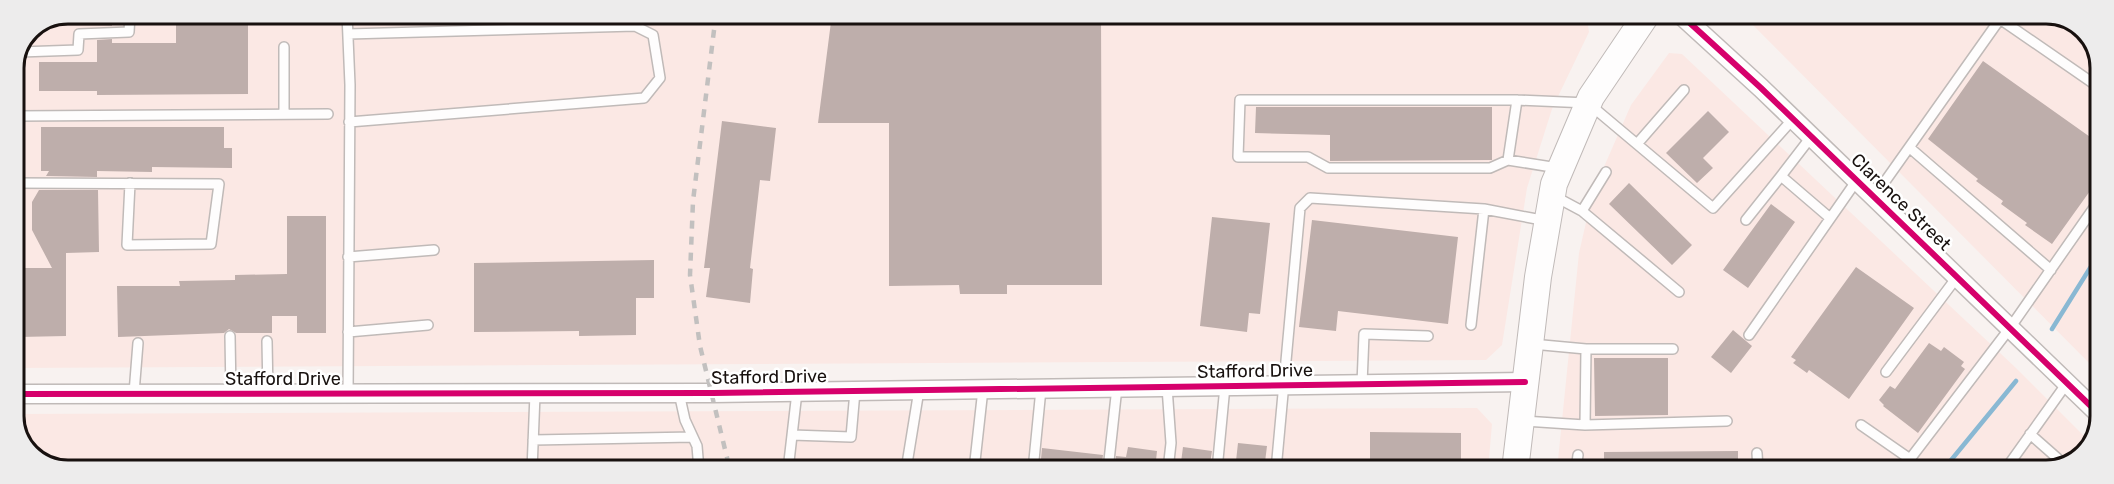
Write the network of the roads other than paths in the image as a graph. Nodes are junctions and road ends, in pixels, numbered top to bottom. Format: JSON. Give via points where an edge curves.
{"nodes":[{"id":1,"x":129,"y":24,"type":"edge"},
{"id":2,"x":348,"y":24,"type":"edge"},
{"id":3,"x":1640,"y":24,"type":"edge"},
{"id":4,"x":1691,"y":24,"type":"edge"},
{"id":5,"x":1997,"y":24,"type":"edge"},
{"id":6,"x":2007,"y":24,"type":"edge"},
{"id":7,"x":348,"y":34,"type":"junction"},
{"id":8,"x":284,"y":47,"type":"dead end"},
{"id":9,"x":27,"y":52,"type":"edge"},
{"id":10,"x":2090,"y":81,"type":"edge"},
{"id":11,"x":1684,"y":90,"type":"dead end"},
{"id":12,"x":1517,"y":100,"type":"junction"},
{"id":13,"x":1588,"y":103,"type":"junction"},
{"id":14,"x":284,"y":113,"type":"junction"},
{"id":15,"x":328,"y":114,"type":"dead end"},
{"id":16,"x":24,"y":116,"type":"edge"},
{"id":17,"x":1793,"y":119,"type":"junction"},
{"id":18,"x":349,"y":122,"type":"junction"},
{"id":19,"x":1811,"y":136,"type":"junction"},
{"id":20,"x":1637,"y":144,"type":"junction"},
{"id":21,"x":1910,"y":148,"type":"junction"},
{"id":22,"x":1508,"y":160,"type":"junction"},
{"id":23,"x":1560,"y":168,"type":"junction"},
{"id":24,"x":1606,"y":172,"type":"dead end"},
{"id":25,"x":1781,"y":176,"type":"junction"},
{"id":26,"x":1857,"y":180,"type":"junction"},
{"id":27,"x":24,"y":183,"type":"edge"},
{"id":28,"x":130,"y":183,"type":"junction"},
{"id":29,"x":1552,"y":195,"type":"junction"},
{"id":30,"x":1874,"y":197,"type":"junction"},
{"id":31,"x":1484,"y":209,"type":"junction"},
{"id":32,"x":1582,"y":211,"type":"junction"},
{"id":33,"x":2090,"y":213,"type":"edge"},
{"id":34,"x":1830,"y":218,"type":"junction"},
{"id":35,"x":1746,"y":220,"type":"dead end"},
{"id":36,"x":1548,"y":221,"type":"junction"},
{"id":37,"x":434,"y":250,"type":"dead end"},
{"id":38,"x":348,"y":257,"type":"junction"},
{"id":39,"x":2050,"y":270,"type":"junction"},
{"id":40,"x":1957,"y":277,"type":"junction"},
{"id":41,"x":1679,"y":292,"type":"dead end"},
{"id":42,"x":428,"y":325,"type":"dead end"},
{"id":43,"x":1471,"y":326,"type":"dead end"},
{"id":44,"x":2010,"y":328,"type":"junction"},
{"id":45,"x":348,"y":332,"type":"junction"},
{"id":46,"x":1749,"y":335,"type":"dead end"},
{"id":47,"x":230,"y":336,"type":"dead end"},
{"id":48,"x":1428,"y":336,"type":"dead end"},
{"id":49,"x":267,"y":341,"type":"dead end"},
{"id":50,"x":138,"y":343,"type":"dead end"},
{"id":51,"x":1530,"y":344,"type":"junction"},
{"id":52,"x":1673,"y":349,"type":"dead end"},
{"id":53,"x":1587,"y":350,"type":"junction"},
{"id":54,"x":1886,"y":372,"type":"dead end"},
{"id":55,"x":1525,"y":382,"type":"junction"},
{"id":56,"x":2067,"y":382,"type":"junction"},
{"id":57,"x":1362,"y":384,"type":"junction"},
{"id":58,"x":1285,"y":385,"type":"junction"},
{"id":59,"x":1224,"y":386,"type":"junction"},
{"id":60,"x":1117,"y":387,"type":"junction"},
{"id":61,"x":1167,"y":387,"type":"junction"},
{"id":62,"x":1041,"y":388,"type":"junction"},
{"id":63,"x":983,"y":389,"type":"junction"},
{"id":64,"x":919,"y":390,"type":"junction"},
{"id":65,"x":855,"y":391,"type":"junction"},
{"id":66,"x":797,"y":392,"type":"junction"},
{"id":67,"x":134,"y":393,"type":"junction"},
{"id":68,"x":679,"y":393,"type":"junction"},
{"id":69,"x":24,"y":394,"type":"edge"},
{"id":70,"x":231,"y":394,"type":"junction"},
{"id":71,"x":268,"y":394,"type":"junction"},
{"id":72,"x":348,"y":394,"type":"junction"},
{"id":73,"x":535,"y":394,"type":"junction"},
{"id":74,"x":2090,"y":405,"type":"edge"},
{"id":75,"x":1521,"y":421,"type":"junction"},
{"id":76,"x":1727,"y":421,"type":"dead end"},
{"id":77,"x":1585,"y":425,"type":"junction"},
{"id":78,"x":1862,"y":425,"type":"dead end"},
{"id":79,"x":2030,"y":434,"type":"junction"},
{"id":80,"x":792,"y":435,"type":"junction"},
{"id":81,"x":693,"y":437,"type":"junction"},
{"id":82,"x":533,"y":440,"type":"junction"},
{"id":83,"x":1757,"y":453,"type":"dead end"},
{"id":84,"x":1578,"y":455,"type":"dead end"},
{"id":85,"x":2058,"y":458,"type":"edge"},
{"id":86,"x":532,"y":460,"type":"edge"},
{"id":87,"x":698,"y":460,"type":"edge"},
{"id":88,"x":789,"y":460,"type":"edge"},
{"id":89,"x":908,"y":460,"type":"edge"},
{"id":90,"x":975,"y":460,"type":"edge"},
{"id":91,"x":1034,"y":460,"type":"edge"},
{"id":92,"x":1109,"y":460,"type":"edge"},
{"id":93,"x":1169,"y":460,"type":"edge"},
{"id":94,"x":1218,"y":460,"type":"edge"},
{"id":95,"x":1277,"y":460,"type":"edge"},
{"id":96,"x":1516,"y":460,"type":"edge"},
{"id":97,"x":1577,"y":460,"type":"edge"},
{"id":98,"x":1757,"y":460,"type":"edge"},
{"id":99,"x":2012,"y":460,"type":"edge"}],
"edges":[{"from":1,"to":9,"type":"lane","via":[[129,32],[79,34],[78,51]]},
{"from":2,"to":7,"type":"lane"},
{"from":3,"to":13,"type":"street"},
{"from":4,"to":17,"type":"street","name":"Clarence Street"},
{"from":5,"to":21,"type":"lane"},
{"from":6,"to":10,"type":"lane"},
{"from":7,"to":18,"type":"lane"},
{"from":7,"to":18,"type":"lane","via":[[634,26],[653,35],[660,78],[644,98]]},
{"from":8,"to":14,"type":"lane"},
{"from":11,"to":20,"type":"lane"},
{"from":12,"to":13,"type":"lane"},
{"from":12,"to":22,"type":"lane"},
{"from":12,"to":22,"type":"lane","via":[[1240,100],[1238,157],[1308,157],[1328,168],[1490,168]]},
{"from":13,"to":20,"type":"lane"},
{"from":13,"to":23,"type":"street"},
{"from":14,"to":15,"type":"lane"},
{"from":14,"to":16,"type":"lane"},
{"from":17,"to":19,"type":"street","name":"Clarence Street"},
{"from":17,"to":20,"type":"lane","via":[[1713,208]]},
{"from":18,"to":38,"type":"lane"},
{"from":19,"to":25,"type":"lane"},
{"from":19,"to":26,"type":"street","name":"Clarence Street"},
{"from":21,"to":30,"type":"lane"},
{"from":21,"to":39,"type":"lane"},
{"from":22,"to":23,"type":"lane"},
{"from":23,"to":29,"type":"street"},
{"from":24,"to":32,"type":"lane"},
{"from":25,"to":34,"type":"lane"},
{"from":25,"to":35,"type":"lane"},
{"from":26,"to":30,"type":"street","name":"Clarence Street"},
{"from":26,"to":34,"type":"lane"},
{"from":27,"to":28,"type":"lane"},
{"from":28,"to":28,"type":"lane","via":[[219,184],[211,244],[127,245]]},
{"from":29,"to":32,"type":"lane"},
{"from":29,"to":36,"type":"street"},
{"from":30,"to":40,"type":"street","name":"Clarence Street"},
{"from":31,"to":36,"type":"lane"},
{"from":31,"to":43,"type":"lane"},
{"from":31,"to":58,"type":"lane","via":[[1310,198],[1300,208]]},
{"from":32,"to":41,"type":"lane"},
{"from":33,"to":39,"type":"lane"},
{"from":34,"to":46,"type":"lane"},
{"from":36,"to":51,"type":"street"},
{"from":37,"to":38,"type":"lane"},
{"from":38,"to":45,"type":"lane"},
{"from":39,"to":44,"type":"lane"},
{"from":40,"to":44,"type":"street","name":"Clarence Street"},
{"from":40,"to":54,"type":"lane"},
{"from":42,"to":45,"type":"lane"},
{"from":44,"to":56,"type":"street","name":"Clarence Street"},
{"from":44,"to":78,"type":"lane","via":[[1911,459]]},
{"from":45,"to":72,"type":"lane"},
{"from":47,"to":70,"type":"lane"},
{"from":48,"to":57,"type":"lane","via":[[1364,334]]},
{"from":49,"to":71,"type":"lane"},
{"from":50,"to":67,"type":"lane"},
{"from":51,"to":53,"type":"lane"},
{"from":51,"to":55,"type":"street"},
{"from":52,"to":53,"type":"lane"},
{"from":53,"to":77,"type":"lane"},
{"from":55,"to":57,"type":"street","name":"Stafford Drive"},
{"from":55,"to":75,"type":"street"},
{"from":56,"to":74,"type":"street","name":"Clarence Street"},
{"from":56,"to":79,"type":"lane"},
{"from":57,"to":58,"type":"street","name":"Stafford Drive"},
{"from":58,"to":59,"type":"street","name":"Stafford Drive"},
{"from":58,"to":95,"type":"lane"},
{"from":59,"to":61,"type":"street","name":"Stafford Drive"},
{"from":59,"to":94,"type":"lane"},
{"from":60,"to":61,"type":"street","name":"Stafford Drive"},
{"from":60,"to":62,"type":"street","name":"Stafford Drive"},
{"from":60,"to":92,"type":"lane"},
{"from":61,"to":93,"type":"lane"},
{"from":62,"to":63,"type":"street","name":"Stafford Drive"},
{"from":62,"to":91,"type":"lane"},
{"from":63,"to":64,"type":"street","name":"Stafford Drive"},
{"from":63,"to":90,"type":"lane"},
{"from":64,"to":65,"type":"street","name":"Stafford Drive"},
{"from":64,"to":89,"type":"lane"},
{"from":65,"to":66,"type":"street","name":"Stafford Drive"},
{"from":65,"to":80,"type":"lane","via":[[851,437]]},
{"from":66,"to":68,"type":"street","name":"Stafford Drive"},
{"from":66,"to":80,"type":"lane"},
{"from":67,"to":69,"type":"street","name":"Stafford Drive"},
{"from":67,"to":70,"type":"street","name":"Stafford Drive"},
{"from":68,"to":73,"type":"street","name":"Stafford Drive"},
{"from":68,"to":81,"type":"lane"},
{"from":70,"to":71,"type":"street","name":"Stafford Drive"},
{"from":71,"to":72,"type":"street","name":"Stafford Drive"},
{"from":72,"to":73,"type":"street","name":"Stafford Drive"},
{"from":73,"to":82,"type":"lane"},
{"from":75,"to":77,"type":"lane"},
{"from":75,"to":96,"type":"street"},
{"from":76,"to":77,"type":"lane"},
{"from":79,"to":85,"type":"lane"},
{"from":79,"to":99,"type":"lane"},
{"from":80,"to":88,"type":"lane"},
{"from":81,"to":82,"type":"lane"},
{"from":81,"to":87,"type":"lane"},
{"from":82,"to":86,"type":"lane"},
{"from":83,"to":98,"type":"lane"},
{"from":84,"to":97,"type":"lane"}]}
